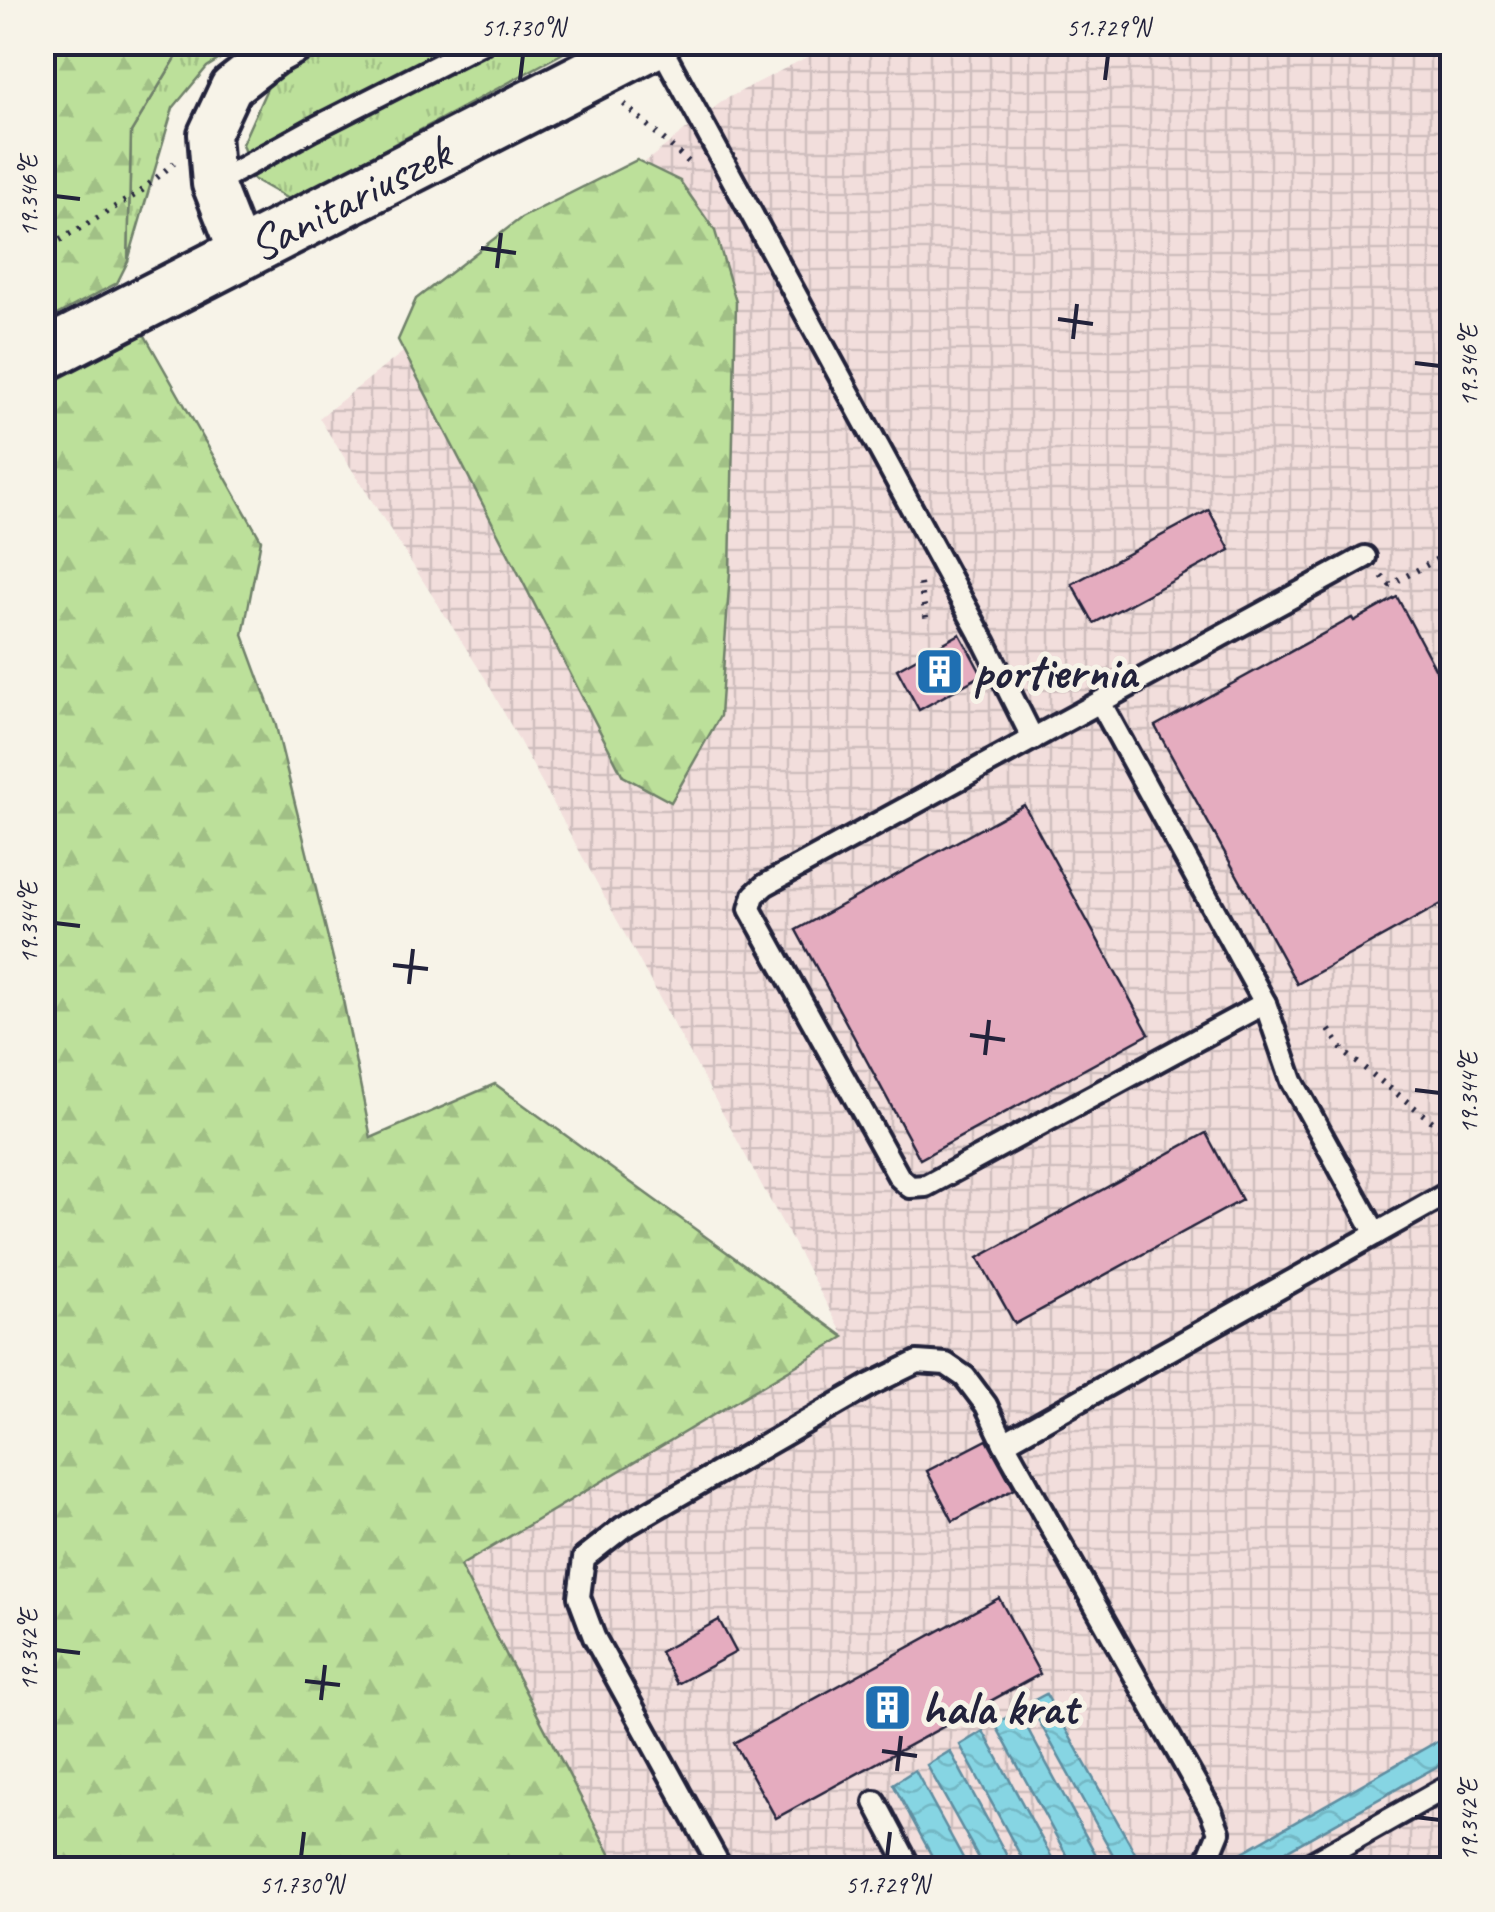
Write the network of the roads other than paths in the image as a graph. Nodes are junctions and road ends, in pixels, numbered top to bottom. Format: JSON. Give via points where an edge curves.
{"nodes":[{"id":1,"x":296,"y":42,"type":"edge"},
{"id":2,"x":484,"y":42,"type":"edge"},
{"id":3,"x":656,"y":42,"type":"edge"},
{"id":4,"x":213,"y":184,"type":"junction"},
{"id":5,"x":240,"y":255,"type":"junction"},
{"id":6,"x":42,"y":356,"type":"edge"},
{"id":7,"x":1365,"y":556,"type":"road end"},
{"id":8,"x":1100,"y":702,"type":"junction"},
{"id":9,"x":1033,"y":739,"type":"junction"},
{"id":10,"x":1265,"y":1003,"type":"junction"},
{"id":11,"x":1452,"y":1191,"type":"edge"},
{"id":12,"x":1376,"y":1234,"type":"junction"},
{"id":13,"x":1004,"y":1442,"type":"junction"},
{"id":14,"x":1452,"y":1784,"type":"edge"},
{"id":15,"x":875,"y":1802,"type":"dead end"},
{"id":16,"x":722,"y":1870,"type":"edge"},
{"id":17,"x":911,"y":1870,"type":"edge"},
{"id":18,"x":1192,"y":1870,"type":"edge"},
{"id":19,"x":1300,"y":1870,"type":"edge"}],
"edges":[{"from":1,"to":4,"type":"street","via":[[231,87],[209,134]]},
{"from":2,"to":4,"type":"lane"},
{"from":3,"to":5,"type":"street","name":"Sanitariuszek"},
{"from":3,"to":9,"type":"lane"},
{"from":4,"to":5,"type":"street"},
{"from":5,"to":6,"type":"street","name":"Sanitariuszek"},
{"from":7,"to":8,"type":"lane"},
{"from":8,"to":9,"type":"lane"},
{"from":8,"to":10,"type":"lane"},
{"from":9,"to":10,"type":"lane","via":[[754,895],[750,909],[899,1177],[910,1187],[926,1186]]},
{"from":10,"to":12,"type":"lane","via":[[1292,1081]]},
{"from":11,"to":12,"type":"lane"},
{"from":12,"to":13,"type":"lane"},
{"from":13,"to":16,"type":"lane","via":[[966,1377],[946,1364],[917,1362],[622,1528],[584,1558],[579,1597],[594,1637]]},
{"from":13,"to":18,"type":"lane","via":[[1210,1811],[1219,1832],[1207,1860]]},
{"from":14,"to":19,"type":"lane"},
{"from":15,"to":17,"type":"lane"}]}
